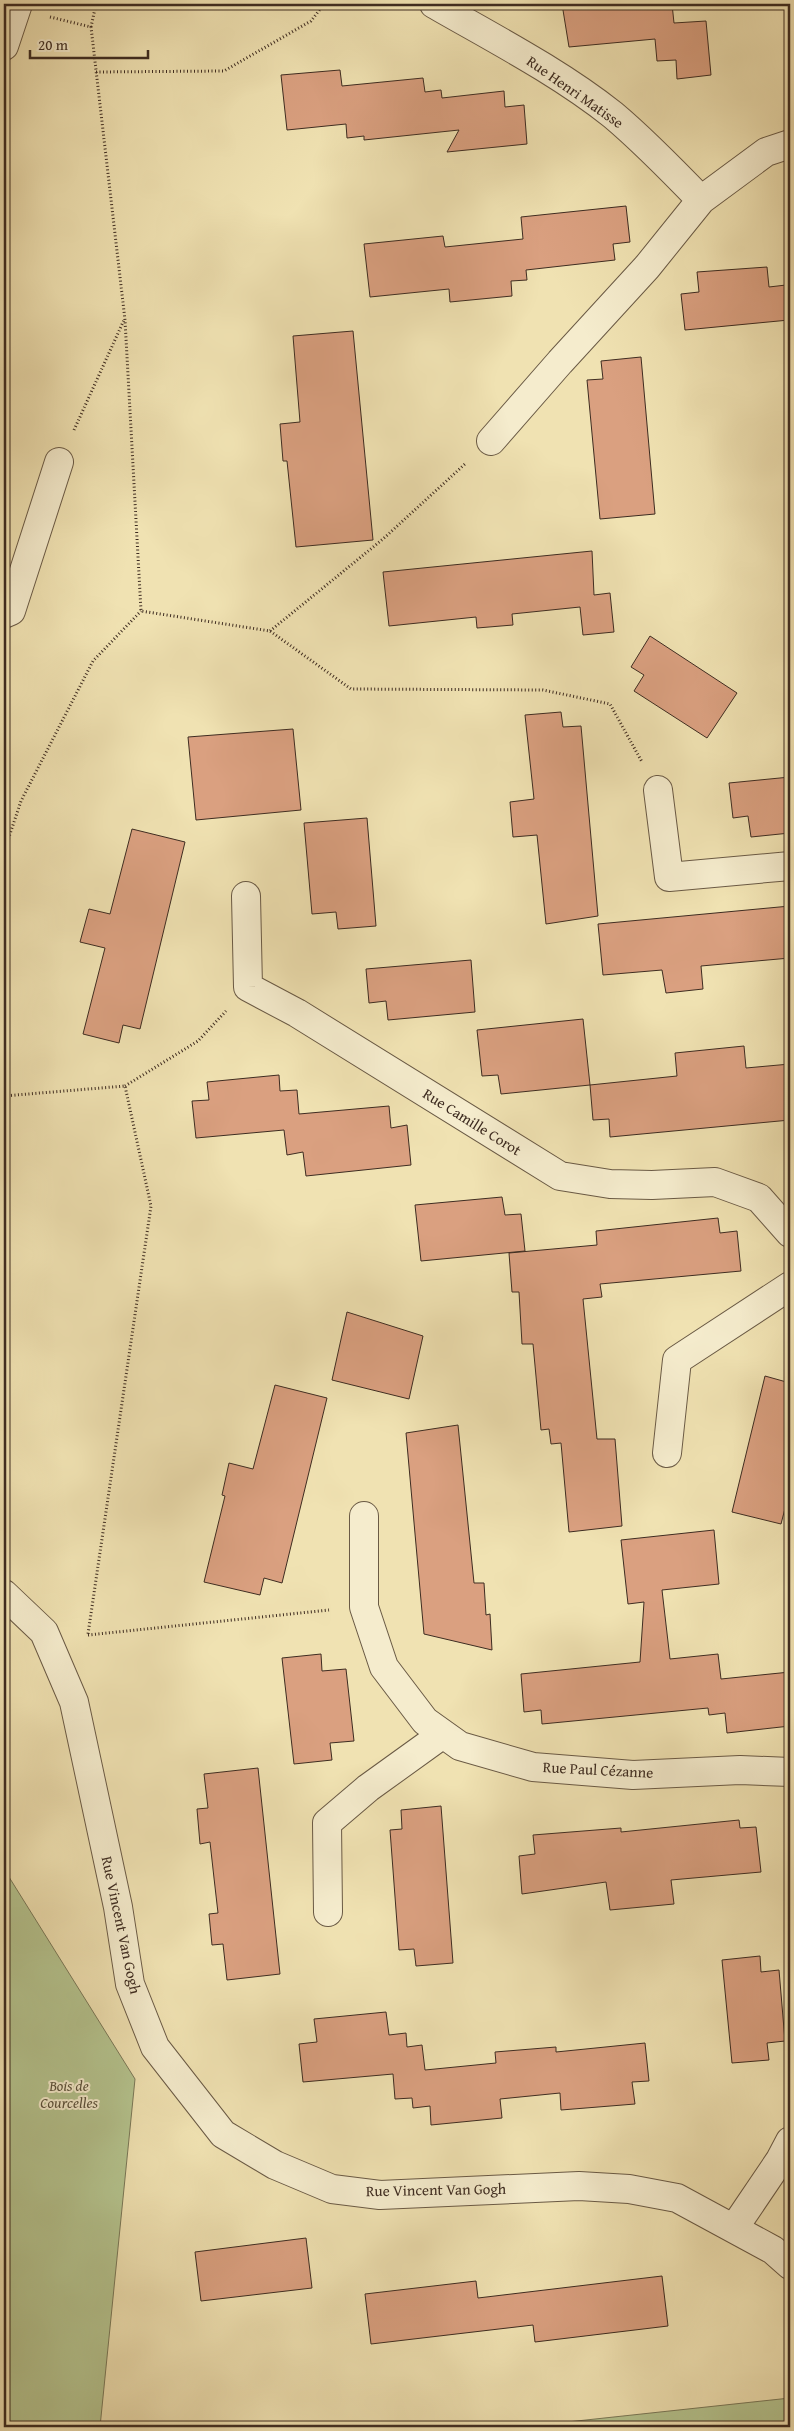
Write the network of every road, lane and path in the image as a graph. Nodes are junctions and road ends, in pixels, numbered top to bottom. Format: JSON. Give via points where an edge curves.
{"nodes":[{"id":1,"x":96,"y":4,"type":"edge"},
{"id":2,"x":324,"y":4,"type":"edge"},
{"id":3,"x":434,"y":4,"type":"edge"},
{"id":4,"x":18,"y":6,"type":"edge"},
{"id":5,"x":91,"y":27,"type":"junction"},
{"id":6,"x":4,"y":46,"type":"edge"},
{"id":7,"x":96,"y":72,"type":"junction"},
{"id":8,"x":790,"y":144,"type":"edge"},
{"id":9,"x":701,"y":200,"type":"junction"},
{"id":10,"x":125,"y":320,"type":"junction"},
{"id":11,"x":491,"y":441,"type":"joint"},
{"id":12,"x":59,"y":462,"type":"joint"},
{"id":13,"x":142,"y":611,"type":"junction"},
{"id":14,"x":4,"y":614,"type":"edge"},
{"id":15,"x":270,"y":631,"type":"junction"},
{"id":16,"x":658,"y":790,"type":"joint"},
{"id":17,"x":4,"y":852,"type":"edge"},
{"id":18,"x":790,"y":866,"type":"edge"},
{"id":19,"x":246,"y":896,"type":"dead end"},
{"id":20,"x":248,"y":987,"type":"junction"},
{"id":21,"x":125,"y":1086,"type":"junction"},
{"id":22,"x":4,"y":1096,"type":"edge"},
{"id":23,"x":790,"y":1233,"type":"edge"},
{"id":24,"x":790,"y":1286,"type":"edge"},
{"id":25,"x":666,"y":1453,"type":"dead end"},
{"id":26,"x":364,"y":1516,"type":"dead end"},
{"id":27,"x":4,"y":1594,"type":"edge"},
{"id":28,"x":364,"y":1607,"type":"junction"},
{"id":29,"x":88,"y":1634,"type":"junction"},
{"id":30,"x":86,"y":1644,"type":"dead end"},
{"id":31,"x":443,"y":1734,"type":"junction"},
{"id":32,"x":790,"y":1772,"type":"edge"},
{"id":33,"x":328,"y":1912,"type":"dead end"},
{"id":34,"x":790,"y":2141,"type":"edge"},
{"id":35,"x":734,"y":2228,"type":"junction"},
{"id":36,"x":790,"y":2265,"type":"edge"}],
"edges":[{"from":1,"to":5,"type":"path"},
{"from":2,"to":7,"type":"path","via":[[311,21],[224,71]]},
{"from":3,"to":9,"type":"street","name":"Rue Henri Matisse","via":[[508,46],[612,115]]},
{"from":4,"to":5,"type":"path"},
{"from":4,"to":6,"type":"street"},
{"from":5,"to":7,"type":"path"},
{"from":7,"to":10,"type":"path"},
{"from":8,"to":9,"type":"street","via":[[766,152]]},
{"from":9,"to":11,"type":"street","via":[[647,266]]},
{"from":10,"to":12,"type":"path"},
{"from":10,"to":13,"type":"path"},
{"from":11,"to":15,"type":"path","via":[[383,539]]},
{"from":12,"to":14,"type":"street","via":[[11,611]]},
{"from":13,"to":15,"type":"path"},
{"from":13,"to":17,"type":"path","via":[[93,661],[21,801]]},
{"from":15,"to":16,"type":"path","via":[[351,688],[543,690],[610,704]]},
{"from":16,"to":18,"type":"street","via":[[669,877]]},
{"from":19,"to":20,"type":"street"},
{"from":20,"to":21,"type":"path","via":[[198,1041]]},
{"from":20,"to":23,"type":"street","name":"Rue Camille Corot","via":[[297,1013],[560,1176],[610,1184],[715,1182],[759,1198]]},
{"from":21,"to":22,"type":"path"},
{"from":21,"to":29,"type":"path","via":[[151,1206]]},
{"from":24,"to":25,"type":"street","via":[[677,1360]]},
{"from":26,"to":28,"type":"street","name":"Rue Paul Cézanne"},
{"from":27,"to":35,"type":"street","name":"Rue Vincent Van Gogh","via":[[44,1632],[74,1702],[118,1907],[130,1984],[155,2047],[222,2134],[275,2165],[332,2189],[380,2195],[579,2186],[629,2189],[676,2198]]},
{"from":28,"to":29,"type":"path"},
{"from":28,"to":31,"type":"street","name":"Rue Paul Cézanne","via":[[384,1667],[425,1721]]},
{"from":29,"to":30,"type":"path"},
{"from":31,"to":32,"type":"street","name":"Rue Paul Cézanne","via":[[460,1746],[534,1767],[633,1774],[740,1770]]},
{"from":31,"to":33,"type":"street","via":[[368,1788],[327,1824]]},
{"from":34,"to":35,"type":"street"},
{"from":35,"to":36,"type":"street","name":"Rue Vincent Van Gogh","via":[[774,2250]]}]}
